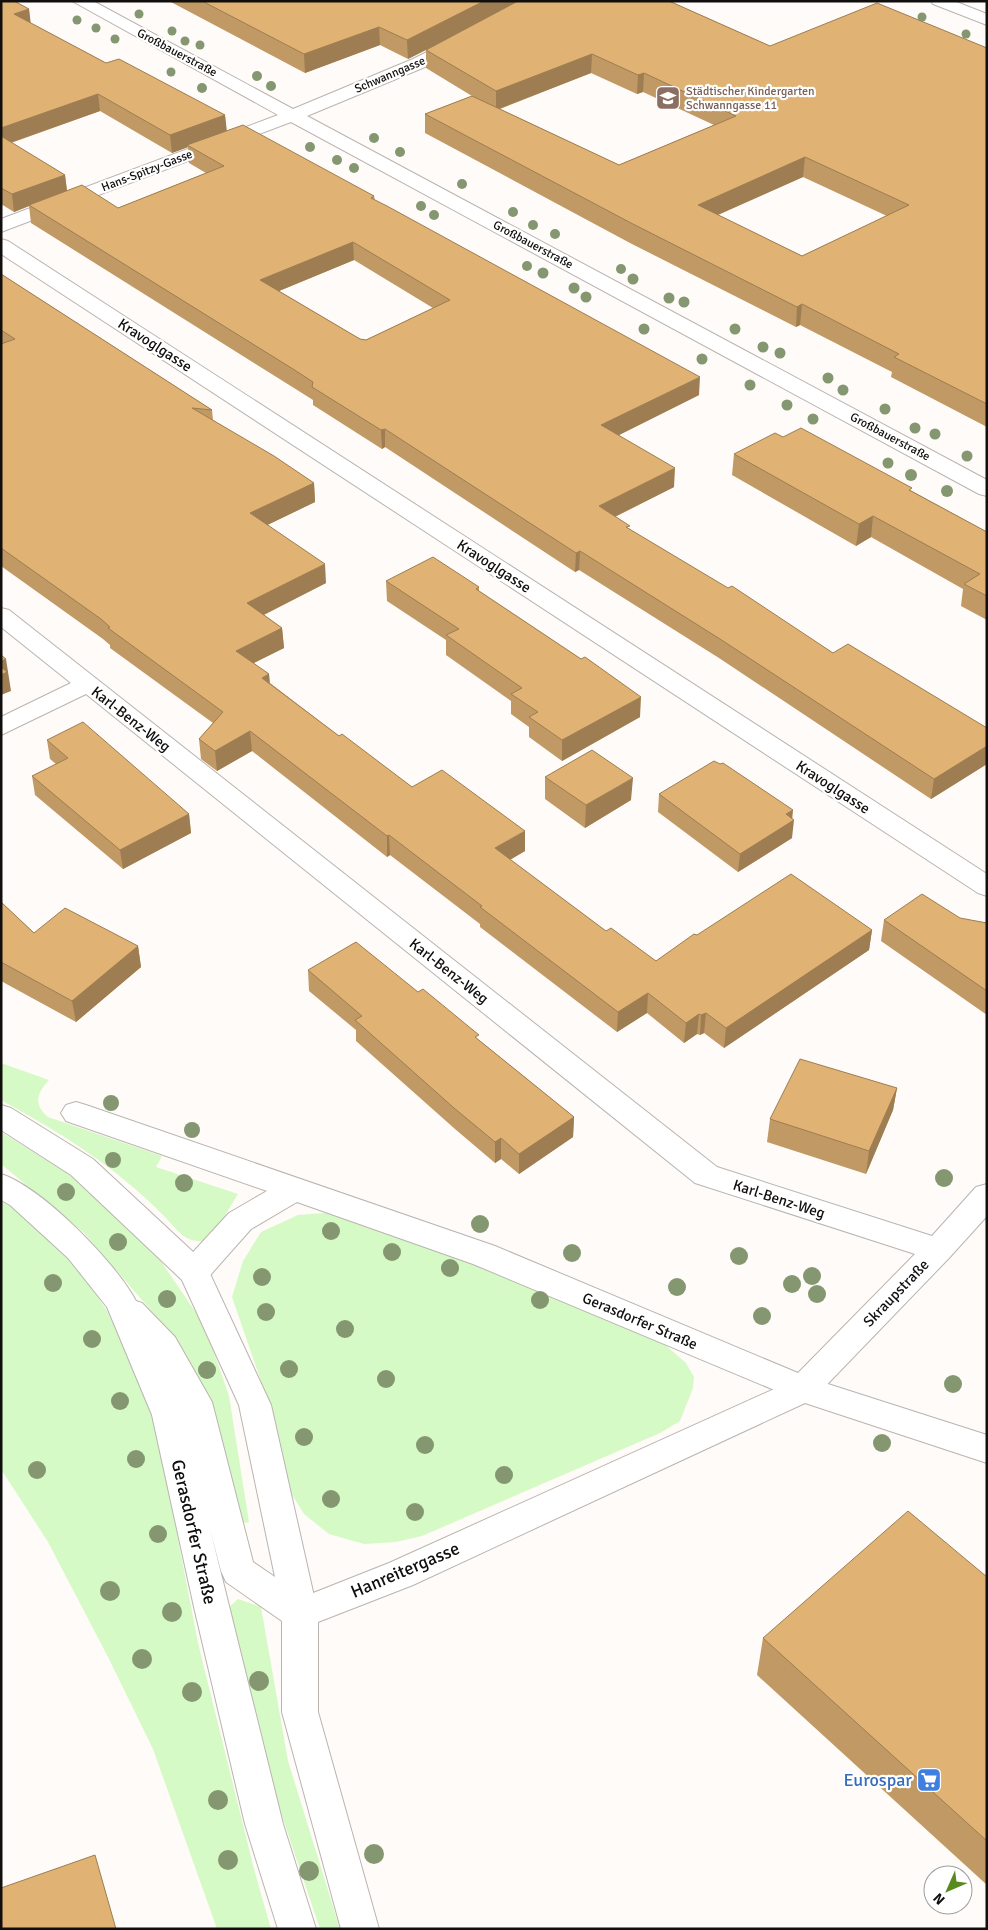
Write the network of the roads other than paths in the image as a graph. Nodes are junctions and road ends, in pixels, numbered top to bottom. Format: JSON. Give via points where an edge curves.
{"nodes":[{"id":1,"x":80,"y":1,"type":"edge"},
{"id":2,"x":939,"y":1,"type":"edge"},
{"id":3,"x":987,"y":20,"type":"edge"},
{"id":4,"x":477,"y":34,"type":"edge"},
{"id":5,"x":293,"y":115,"type":"junction"},
{"id":6,"x":1,"y":226,"type":"edge"},
{"id":7,"x":1,"y":245,"type":"edge"},
{"id":8,"x":987,"y":489,"type":"edge"},
{"id":9,"x":1,"y":615,"type":"edge"},
{"id":10,"x":87,"y":684,"type":"junction"},
{"id":11,"x":1,"y":727,"type":"edge"},
{"id":12,"x":987,"y":887,"type":"edge"},
{"id":13,"x":76,"y":1113,"type":"dead end"},
{"id":14,"x":1,"y":1116,"type":"edge"},
{"id":15,"x":1,"y":1185,"type":"edge"},
{"id":16,"x":295,"y":1189,"type":"junction"},
{"id":17,"x":987,"y":1195,"type":"edge"},
{"id":18,"x":938,"y":1250,"type":"junction"},
{"id":19,"x":194,"y":1272,"type":"junction"},
{"id":20,"x":120,"y":1301,"type":"junction"},
{"id":21,"x":803,"y":1389,"type":"junction"},
{"id":22,"x":987,"y":1449,"type":"edge"},
{"id":23,"x":300,"y":1614,"type":"junction"},
{"id":24,"x":297,"y":1929,"type":"edge"},
{"id":25,"x":360,"y":1929,"type":"edge"}],
"edges":[{"from":1,"to":5,"type":"street","name":"Großbauerstraße"},
{"from":2,"to":3,"type":"street"},
{"from":4,"to":5,"type":"street","name":"Schwanngasse","via":[[419,63]]},
{"from":5,"to":6,"type":"street","name":"Hans-Spitzy-Gasse"},
{"from":5,"to":8,"type":"street","name":"Großbauerstraße"},
{"from":7,"to":12,"type":"street","name":"Kravoglgasse"},
{"from":9,"to":10,"type":"street","name":"Karl-Benz-Weg"},
{"from":10,"to":11,"type":"street"},
{"from":10,"to":18,"type":"street","name":"Karl-Benz-Weg","via":[[706,1175]]},
{"from":13,"to":16,"type":"street","name":"Gerasdorfer Straße"},
{"from":14,"to":19,"type":"street","via":[[82,1167]]},
{"from":15,"to":20,"type":"street","name":"Gerasdorfer Straße","via":[[21,1197],[79,1250]]},
{"from":16,"to":19,"type":"street","via":[[240,1221]]},
{"from":16,"to":21,"type":"street","name":"Gerasdorfer Straße","via":[[484,1255]]},
{"from":17,"to":18,"type":"street","name":"Skraupstraße"},
{"from":18,"to":21,"type":"street","name":"Skraupstraße"},
{"from":19,"to":23,"type":"street","via":[[255,1405]]},
{"from":20,"to":23,"type":"street","via":[[164,1346],[196,1402],[238,1571]]},
{"from":20,"to":24,"type":"street","name":"Gerasdorfer Straße","via":[[168,1415],[264,1824]]},
{"from":21,"to":22,"type":"street","name":"Gerasdorfer Straße"},
{"from":21,"to":23,"type":"street","name":"Hanreitergasse","via":[[401,1574]]},
{"from":23,"to":25,"type":"street","via":[[300,1712]]}]}
